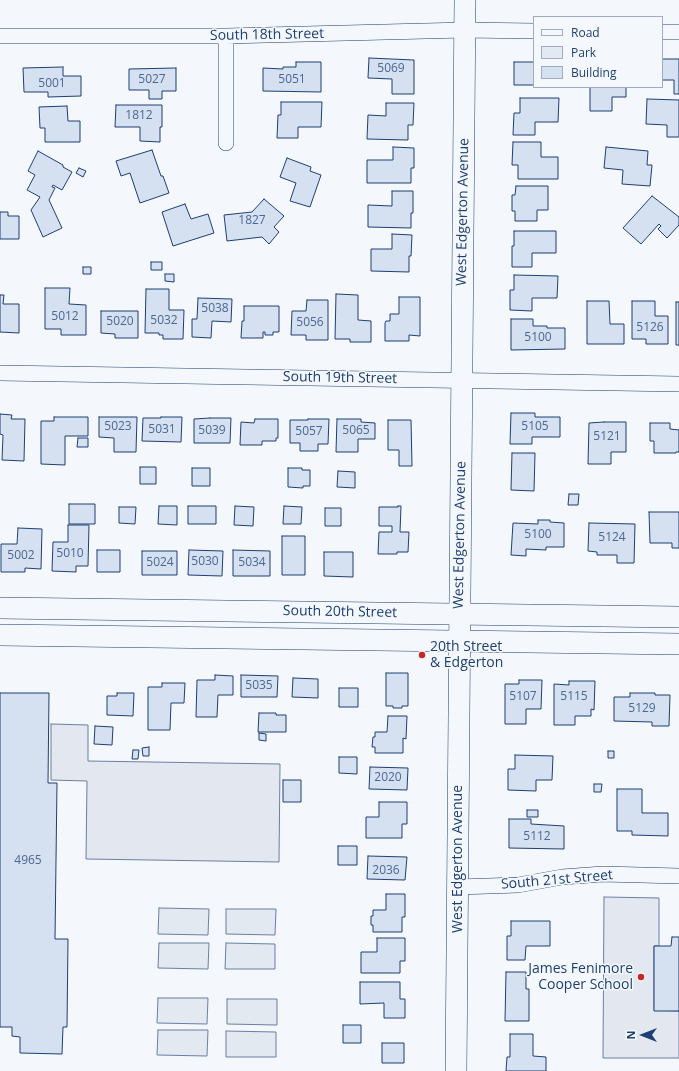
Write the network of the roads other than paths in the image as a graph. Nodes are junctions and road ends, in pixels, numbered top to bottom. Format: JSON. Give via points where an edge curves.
{"nodes":[{"id":1,"x":465,"y":0,"type":"edge"},
{"id":2,"x":465,"y":30,"type":"junction"},
{"id":3,"x":533,"y":31,"type":"edge"},
{"id":4,"x":663,"y":32,"type":"edge"},
{"id":5,"x":679,"y":32,"type":"edge"},
{"id":6,"x":0,"y":36,"type":"edge"},
{"id":7,"x":226,"y":36,"type":"junction"},
{"id":8,"x":226,"y":143,"type":"dead end"},
{"id":9,"x":0,"y":373,"type":"edge"},
{"id":10,"x":461,"y":380,"type":"junction"},
{"id":11,"x":679,"y":384,"type":"edge"},
{"id":12,"x":0,"y":608,"type":"edge"},
{"id":13,"x":459,"y":614,"type":"junction"},
{"id":14,"x":679,"y":617,"type":"edge"},
{"id":15,"x":0,"y":635,"type":"edge"},
{"id":16,"x":459,"y":641,"type":"junction"},
{"id":17,"x":679,"y":644,"type":"edge"},
{"id":18,"x":679,"y":876,"type":"edge"},
{"id":19,"x":458,"y":887,"type":"junction"},
{"id":20,"x":456,"y":1071,"type":"edge"}],
"edges":[{"from":1,"to":2,"type":"street","name":"West Edgerton Avenue"},
{"from":2,"to":3,"type":"street","name":"South 18th Street"},
{"from":2,"to":7,"type":"street","name":"South 18th Street"},
{"from":2,"to":10,"type":"street","name":"West Edgerton Avenue"},
{"from":4,"to":5,"type":"street"},
{"from":6,"to":7,"type":"street","name":"South 18th Street"},
{"from":7,"to":8,"type":"street"},
{"from":9,"to":10,"type":"street","name":"South 19th Street"},
{"from":10,"to":11,"type":"street","name":"South 19th Street"},
{"from":10,"to":13,"type":"street","name":"West Edgerton Avenue"},
{"from":12,"to":13,"type":"street","name":"South 20th Street"},
{"from":13,"to":14,"type":"street","name":"South 20th Street"},
{"from":13,"to":16,"type":"street","name":"West Edgerton Avenue"},
{"from":15,"to":16,"type":"street","name":"South 20th Street"},
{"from":16,"to":17,"type":"street","name":"South 20th Street"},
{"from":16,"to":19,"type":"street","name":"West Edgerton Avenue"},
{"from":18,"to":19,"type":"street","name":"South 21st Street","via":[[603,874],[518,885]]},
{"from":19,"to":20,"type":"street","name":"West Edgerton Avenue"}]}
